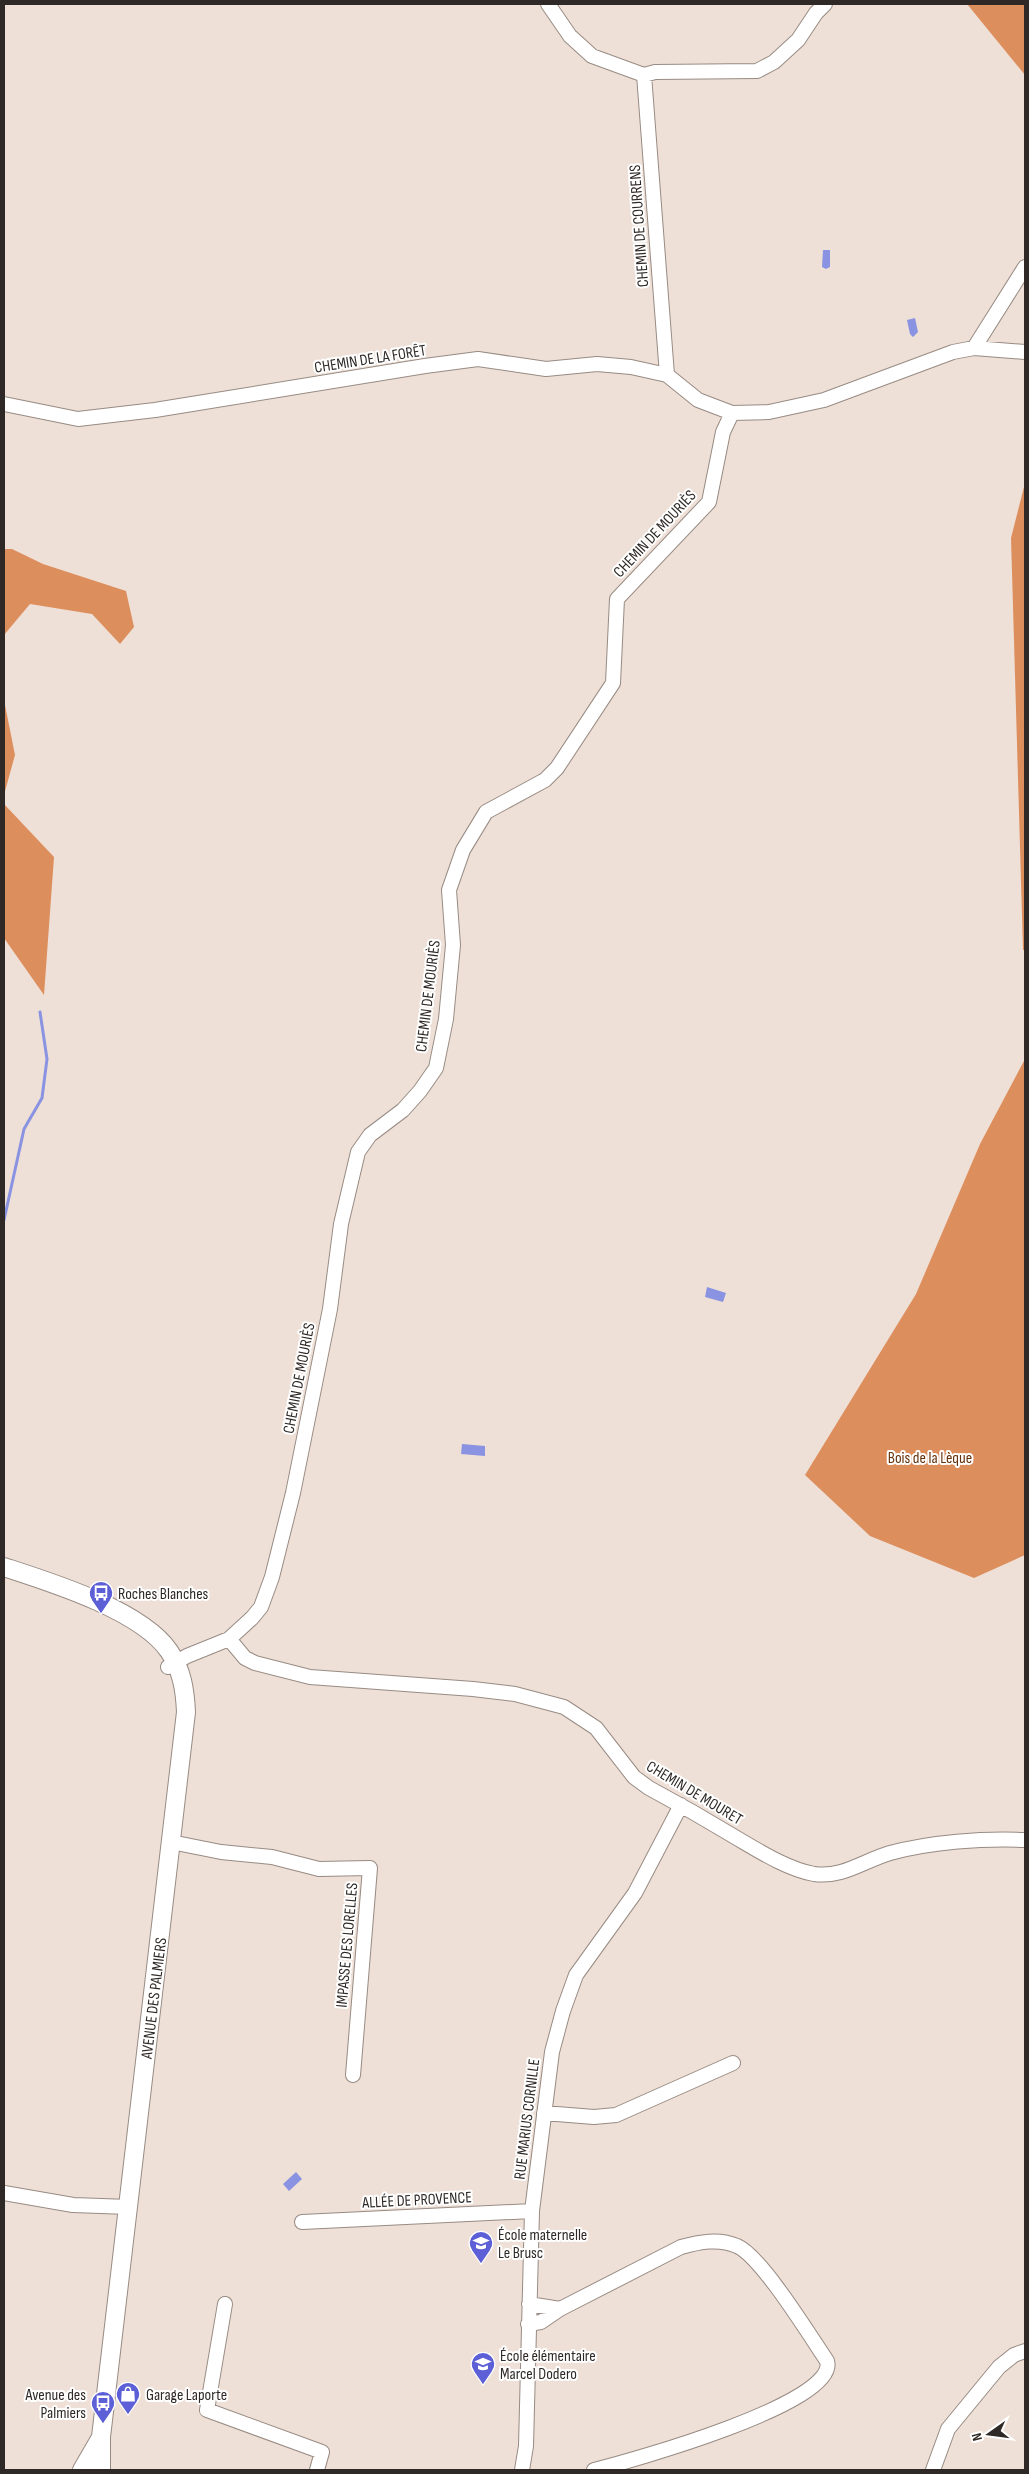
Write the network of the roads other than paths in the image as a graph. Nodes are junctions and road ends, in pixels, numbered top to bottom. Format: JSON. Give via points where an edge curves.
{"nodes":[{"id":1,"x":548,"y":4,"type":"edge"},
{"id":2,"x":825,"y":4,"type":"edge"},
{"id":3,"x":644,"y":75,"type":"junction"},
{"id":4,"x":1025,"y":268,"type":"edge"},
{"id":5,"x":974,"y":348,"type":"junction"},
{"id":6,"x":1025,"y":352,"type":"edge"},
{"id":7,"x":667,"y":375,"type":"junction"},
{"id":8,"x":4,"y":404,"type":"edge"},
{"id":9,"x":732,"y":413,"type":"junction"},
{"id":10,"x":4,"y":1567,"type":"edge"},
{"id":11,"x":4,"y":1578,"type":"edge"},
{"id":12,"x":229,"y":1639,"type":"junction"},
{"id":13,"x":172,"y":1665,"type":"junction"},
{"id":14,"x":680,"y":1805,"type":"junction"},
{"id":15,"x":1025,"y":1840,"type":"edge"},
{"id":16,"x":172,"y":1842,"type":"junction"},
{"id":17,"x":733,"y":2063,"type":"dead end"},
{"id":18,"x":352,"y":2075,"type":"dead end"},
{"id":19,"x":544,"y":2112,"type":"junction"},
{"id":20,"x":4,"y":2193,"type":"edge"},
{"id":21,"x":129,"y":2207,"type":"junction"},
{"id":22,"x":532,"y":2211,"type":"junction"},
{"id":23,"x":302,"y":2222,"type":"dead end"},
{"id":24,"x":225,"y":2304,"type":"dead end"},
{"id":25,"x":529,"y":2304,"type":"junction"},
{"id":26,"x":560,"y":2309,"type":"junction"},
{"id":27,"x":528,"y":2324,"type":"junction"},
{"id":28,"x":1025,"y":2351,"type":"edge"},
{"id":29,"x":101,"y":2437,"type":"junction"},
{"id":30,"x":82,"y":2470,"type":"edge"},
{"id":31,"x":101,"y":2470,"type":"edge"},
{"id":32,"x":317,"y":2470,"type":"edge"},
{"id":33,"x":522,"y":2470,"type":"edge"},
{"id":34,"x":594,"y":2470,"type":"edge"},
{"id":35,"x":933,"y":2470,"type":"edge"}],
"edges":[{"from":1,"to":3,"type":"street","via":[[570,36],[592,56]]},
{"from":2,"to":3,"type":"street","via":[[798,40],[774,62],[757,71],[655,72]]},
{"from":3,"to":7,"type":"street","name":"CHEMIN DE COURRENS"},
{"from":4,"to":5,"type":"street"},
{"from":5,"to":6,"type":"street"},
{"from":5,"to":9,"type":"street","via":[[940,356],[824,400],[769,412]]},
{"from":7,"to":8,"type":"street","name":"CHEMIN DE LA FORÊT","via":[[597,364],[546,369],[478,360],[78,419]]},
{"from":7,"to":9,"type":"street","name":"CHEMIN DE LA FORÊT","via":[[698,400]]},
{"from":9,"to":12,"type":"street","name":"CHEMIN DE MOURIÈS","via":[[723,432],[709,502],[617,599],[613,683],[557,768],[545,780],[486,812],[463,850],[449,890],[453,945],[446,1019],[436,1068],[420,1092],[403,1110],[370,1135],[358,1152],[341,1224],[330,1309],[309,1414],[272,1577],[261,1607]]},
{"from":10,"to":13,"type":"main road","via":[[58,1585],[123,1614],[162,1641]]},
{"from":11,"to":13,"type":"main road","via":[[56,1594],[128,1628],[146,1639]]},
{"from":12,"to":13,"type":"street","name":"CHEMIN DE MOURIÈS"},
{"from":12,"to":14,"type":"street","name":"CHEMIN DE MOURET","via":[[245,1658],[255,1663],[310,1677],[473,1689],[515,1694],[564,1707],[596,1728],[634,1777]]},
{"from":13,"to":16,"type":"main road","name":"AVENUE DES PALMIERS","via":[[182,1678],[186,1712]]},
{"from":14,"to":15,"type":"street","name":"CHEMIN DE MOURET","via":[[757,1849],[814,1874],[843,1873],[884,1855],[916,1848],[986,1840]]},
{"from":14,"to":19,"type":"street","name":"RUE MARIUS CORNILLE","via":[[635,1893],[576,1975],[552,2052]]},
{"from":16,"to":18,"type":"street","name":"IMPASSE DES LORELLES","via":[[221,1852],[272,1857],[319,1868],[370,1868]]},
{"from":16,"to":21,"type":"main road","name":"AVENUE DES PALMIERS"},
{"from":17,"to":19,"type":"street","via":[[616,2115],[594,2117]]},
{"from":19,"to":22,"type":"street","name":"RUE MARIUS CORNILLE"},
{"from":20,"to":21,"type":"street","via":[[72,2205]]},
{"from":21,"to":29,"type":"main road","name":"AVENUE DES PALMIERS"},
{"from":22,"to":23,"type":"street","name":"ALLÉE DE PROVENCE"},
{"from":22,"to":25,"type":"street","name":"RUE MARIUS CORNILLE"},
{"from":24,"to":32,"type":"street","via":[[207,2410],[322,2452]]},
{"from":25,"to":26,"type":"street"},
{"from":25,"to":27,"type":"street","name":"RUE MARIUS CORNILLE"},
{"from":26,"to":27,"type":"street","via":[[541,2322]]},
{"from":26,"to":34,"type":"street","via":[[680,2247],[698,2242],[728,2243],[739,2246],[753,2257],[789,2304],[828,2366],[826,2373],[799,2394],[743,2423],[672,2449]]},
{"from":27,"to":33,"type":"street","name":"RUE MARIUS CORNILLE","via":[[526,2446]]},
{"from":28,"to":35,"type":"street","via":[[999,2367],[948,2429]]},
{"from":29,"to":30,"type":"main road","name":"AVENUE DES PALMIERS"},
{"from":29,"to":31,"type":"main road","name":"AVENUE DES PALMIERS"}]}
